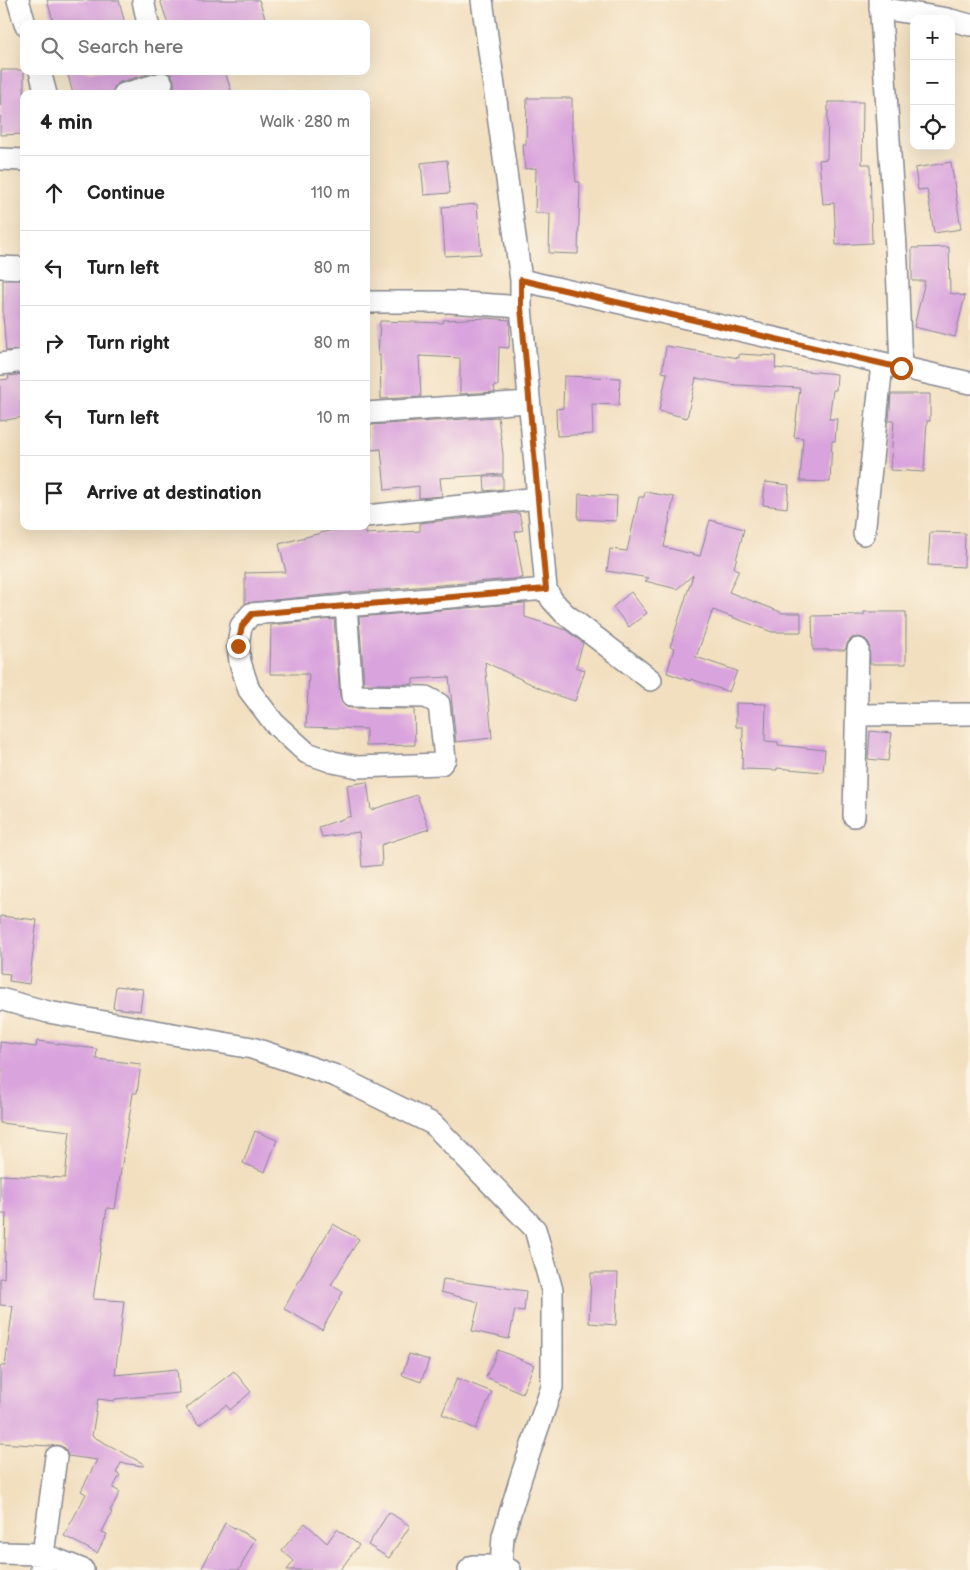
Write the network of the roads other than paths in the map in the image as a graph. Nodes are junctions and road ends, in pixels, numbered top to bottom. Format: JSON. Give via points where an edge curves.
{"nodes":[{"id":1,"x":18,"y":0,"type":"edge"},
{"id":2,"x":142,"y":0,"type":"edge"},
{"id":3,"x":482,"y":0,"type":"edge"},
{"id":4,"x":880,"y":4,"type":"edge"},
{"id":5,"x":931,"y":15,"type":"edge"},
{"id":6,"x":24,"y":20,"type":"edge"},
{"id":7,"x":147,"y":20,"type":"edge"},
{"id":8,"x":955,"y":20,"type":"edge"},
{"id":9,"x":970,"y":25,"type":"edge"},
{"id":10,"x":41,"y":75,"type":"edge"},
{"id":11,"x":162,"y":83,"type":"edge"},
{"id":12,"x":45,"y":90,"type":"edge"},
{"id":13,"x":138,"y":90,"type":"edge"},
{"id":14,"x":0,"y":159,"type":"edge"},
{"id":15,"x":20,"y":160,"type":"edge"},
{"id":16,"x":0,"y":267,"type":"edge"},
{"id":17,"x":20,"y":268,"type":"edge"},
{"id":18,"x":521,"y":280,"type":"junction"},
{"id":19,"x":370,"y":302,"type":"edge"},
{"id":20,"x":521,"y":307,"type":"junction"},
{"id":21,"x":20,"y":362,"type":"edge"},
{"id":22,"x":0,"y":364,"type":"edge"},
{"id":23,"x":892,"y":366,"type":"junction"},
{"id":24,"x":970,"y":383,"type":"edge"},
{"id":25,"x":529,"y":402,"type":"junction"},
{"id":26,"x":370,"y":413,"type":"edge"},
{"id":27,"x":538,"y":498,"type":"junction"},
{"id":28,"x":370,"y":516,"type":"edge"},
{"id":29,"x":864,"y":534,"type":"dead end"},
{"id":30,"x":546,"y":589,"type":"junction"},
{"id":31,"x":346,"y":606,"type":"junction"},
{"id":32,"x":858,"y":649,"type":"dead end"},
{"id":33,"x":651,"y":680,"type":"dead end"},
{"id":34,"x":970,"y":714,"type":"edge"},
{"id":35,"x":857,"y":715,"type":"junction"},
{"id":36,"x":854,"y":816,"type":"dead end"},
{"id":37,"x":0,"y":999,"type":"edge"},
{"id":38,"x":56,"y":1457,"type":"dead end"},
{"id":39,"x":0,"y":1553,"type":"edge"},
{"id":40,"x":42,"y":1562,"type":"edge"},
{"id":41,"x":471,"y":1568,"type":"edge"},
{"id":42,"x":506,"y":1568,"type":"edge"},
{"id":43,"x":83,"y":1570,"type":"edge"}],
"edges":[{"from":1,"to":6,"type":"street"},
{"from":2,"to":7,"type":"street"},
{"from":3,"to":18,"type":"street"},
{"from":4,"to":5,"type":"street"},
{"from":4,"to":23,"type":"street","via":[[897,263]]},
{"from":8,"to":9,"type":"street"},
{"from":10,"to":12,"type":"street"},
{"from":11,"to":13,"type":"street"},
{"from":14,"to":15,"type":"street"},
{"from":16,"to":17,"type":"street"},
{"from":18,"to":20,"type":"street"},
{"from":18,"to":23,"type":"street"},
{"from":19,"to":20,"type":"street","via":[[450,302]]},
{"from":20,"to":25,"type":"street"},
{"from":21,"to":22,"type":"street"},
{"from":23,"to":24,"type":"street"},
{"from":23,"to":29,"type":"street"},
{"from":25,"to":26,"type":"street"},
{"from":25,"to":27,"type":"street"},
{"from":27,"to":28,"type":"street"},
{"from":27,"to":30,"type":"street"},
{"from":30,"to":31,"type":"street"},
{"from":30,"to":33,"type":"street","via":[[564,613]]},
{"from":31,"to":31,"type":"street","via":[[252,614],[242,626],[238,646],[249,690],[274,723],[308,753],[358,767],[441,764],[445,759],[439,704],[426,697],[352,696]]},
{"from":32,"to":35,"type":"street"},
{"from":34,"to":35,"type":"street"},
{"from":35,"to":36,"type":"street"},
{"from":37,"to":42,"type":"street","via":[[48,1012],[252,1048],[336,1076],[433,1124],[535,1230],[552,1290],[552,1387],[503,1536]]},
{"from":38,"to":40,"type":"street"},
{"from":39,"to":40,"type":"street"},
{"from":40,"to":43,"type":"street"},
{"from":41,"to":42,"type":"street"}]}
